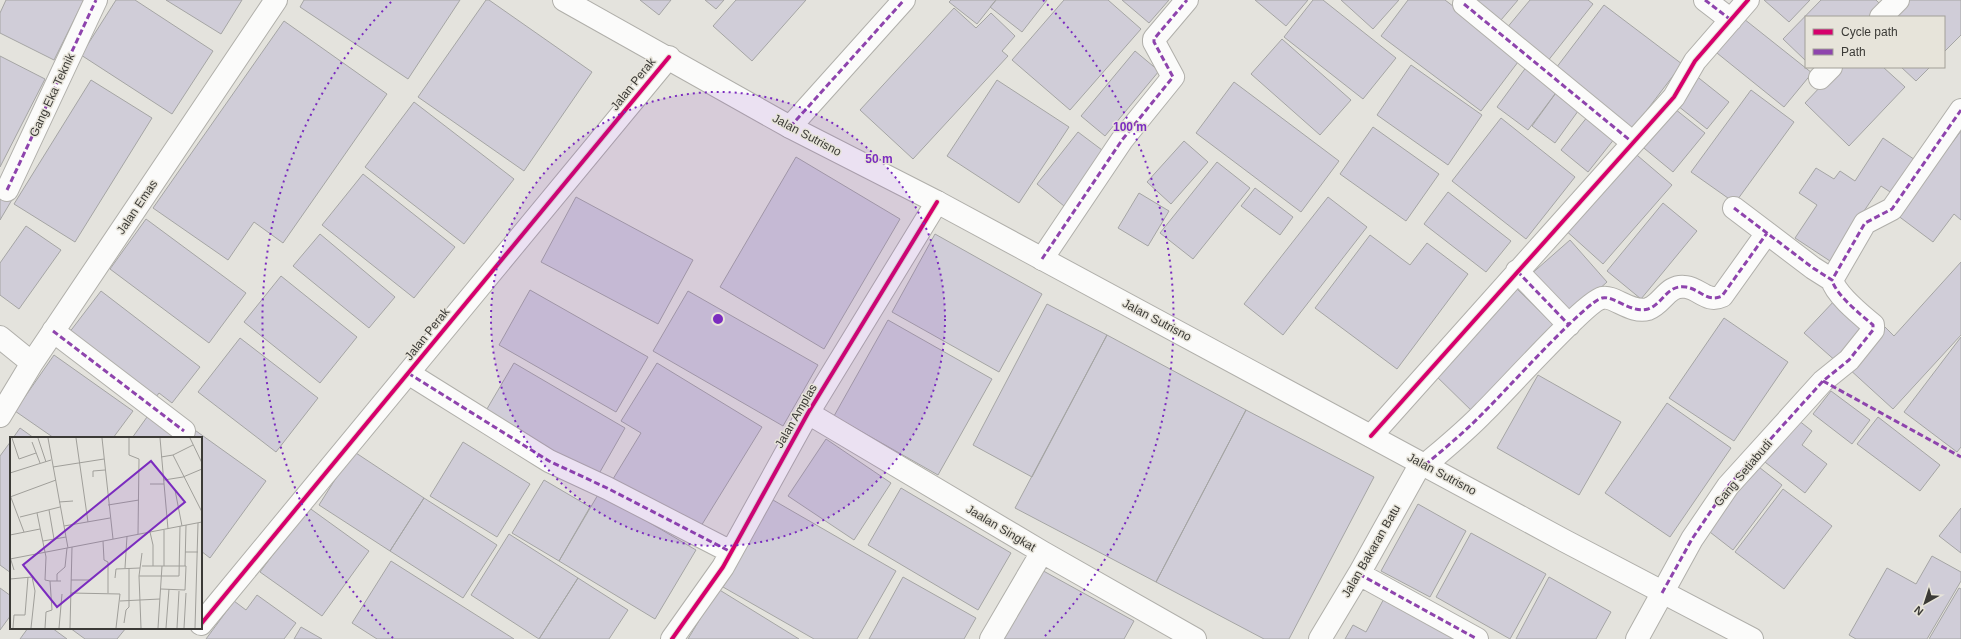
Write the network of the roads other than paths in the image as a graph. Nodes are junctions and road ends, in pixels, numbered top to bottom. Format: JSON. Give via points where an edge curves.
{"nodes":[{"id":1,"x":96,"y":0,"type":"edge"},
{"id":2,"x":276,"y":0,"type":"edge"},
{"id":3,"x":564,"y":0,"type":"edge"},
{"id":4,"x":904,"y":0,"type":"edge"},
{"id":5,"x":1187,"y":0,"type":"edge"},
{"id":6,"x":1705,"y":0,"type":"edge"},
{"id":7,"x":1748,"y":0,"type":"edge"},
{"id":8,"x":1898,"y":0,"type":"edge"},
{"id":9,"x":1464,"y":4,"type":"dead end"},
{"id":10,"x":1882,"y":16,"type":"edge"},
{"id":11,"x":1731,"y":20,"type":"junction"},
{"id":12,"x":669,"y":57,"type":"junction"},
{"id":13,"x":1961,"y":110,"type":"edge"},
{"id":14,"x":790,"y":127,"type":"junction"},
{"id":15,"x":1632,"y":142,"type":"junction"},
{"id":16,"x":7,"y":190,"type":"dead end"},
{"id":17,"x":937,"y":202,"type":"junction"},
{"id":18,"x":1734,"y":208,"type":"dead end"},
{"id":19,"x":1767,"y":233,"type":"junction"},
{"id":20,"x":1042,"y":258,"type":"junction"},
{"id":21,"x":1517,"y":271,"type":"junction"},
{"id":22,"x":1832,"y":280,"type":"junction"},
{"id":23,"x":1569,"y":325,"type":"junction"},
{"id":24,"x":53,"y":331,"type":"junction"},
{"id":25,"x":0,"y":337,"type":"edge"},
{"id":26,"x":32,"y":363,"type":"junction"},
{"id":27,"x":408,"y":373,"type":"junction"},
{"id":28,"x":808,"y":413,"type":"junction"},
{"id":29,"x":0,"y":416,"type":"edge"},
{"id":30,"x":184,"y":431,"type":"dead end"},
{"id":31,"x":1371,"y":436,"type":"junction"},
{"id":32,"x":1423,"y":464,"type":"junction"},
{"id":33,"x":731,"y":552,"type":"junction"},
{"id":34,"x":1042,"y":552,"type":"junction"},
{"id":35,"x":1359,"y":574,"type":"junction"},
{"id":36,"x":1662,"y":593,"type":"junction"},
{"id":37,"x":202,"y":623,"type":"edge"},
{"id":38,"x":197,"y":629,"type":"edge"},
{"id":39,"x":189,"y":639,"type":"edge"},
{"id":40,"x":672,"y":639,"type":"edge"},
{"id":41,"x":991,"y":639,"type":"edge"},
{"id":42,"x":1195,"y":639,"type":"edge"},
{"id":43,"x":1320,"y":639,"type":"edge"},
{"id":44,"x":1477,"y":639,"type":"edge"},
{"id":45,"x":1637,"y":639,"type":"edge"},
{"id":46,"x":1752,"y":639,"type":"edge"}],
"edges":[{"from":1,"to":16,"type":"street","name":"Gang Eka Teknik"},
{"from":2,"to":24,"type":"street","name":"Jalan Emas"},
{"from":3,"to":12,"type":"street","name":"Jalan Sutrisno"},
{"from":4,"to":14,"type":"street"},
{"from":5,"to":20,"type":"street","via":[[1154,39],[1174,77],[1122,140]]},
{"from":6,"to":11,"type":"street"},
{"from":7,"to":11,"type":"street"},
{"from":8,"to":10,"type":"street"},
{"from":9,"to":15,"type":"street"},
{"from":11,"to":15,"type":"street","via":[[1695,61],[1674,97]]},
{"from":12,"to":14,"type":"street","name":"Jalan Sutrisno"},
{"from":12,"to":27,"type":"street","name":"Jalan Perak"},
{"from":13,"to":22,"type":"street","via":[[1892,209],[1865,223]]},
{"from":14,"to":17,"type":"street","name":"Jalan Sutrisno"},
{"from":15,"to":21,"type":"street"},
{"from":17,"to":20,"type":"street","name":"Jalan Sutrisno"},
{"from":17,"to":28,"type":"street","name":"Jalan Amplas"},
{"from":18,"to":19,"type":"street"},
{"from":19,"to":22,"type":"street"},
{"from":19,"to":23,"type":"street","name":"Jalan Bakaran Batu","via":[[1722,296],[1716,299],[1704,297],[1687,287],[1676,287],[1649,309],[1640,310],[1601,298]]},
{"from":20,"to":31,"type":"street","name":"Jalan Sutrisno"},
{"from":21,"to":23,"type":"street"},
{"from":21,"to":31,"type":"street"},
{"from":22,"to":36,"type":"street","name":"Gang Setiabudi","via":[[1850,305],[1874,327],[1873,330],[1848,360],[1823,381],[1728,486],[1692,539]]},
{"from":23,"to":32,"type":"street","name":"Jalan Bakaran Batu","via":[[1482,414]]},
{"from":24,"to":26,"type":"street","name":"Jalan Emas"},
{"from":24,"to":30,"type":"street"},
{"from":25,"to":26,"type":"street"},
{"from":26,"to":29,"type":"street","name":"Jalan Emas"},
{"from":27,"to":33,"type":"street","via":[[548,461],[607,488]]},
{"from":27,"to":37,"type":"street","name":"Jalan Perak"},
{"from":28,"to":33,"type":"street","name":"Jalan Amplas"},
{"from":28,"to":34,"type":"street","name":"Jaalan Singkat"},
{"from":31,"to":32,"type":"street","name":"Jalan Sutrisno"},
{"from":32,"to":35,"type":"street","name":"Jalan Bakaran Batu"},
{"from":32,"to":36,"type":"street","name":"Jalan Sutrisno"},
{"from":33,"to":40,"type":"street","name":"Jalan Amplas"},
{"from":34,"to":41,"type":"street"},
{"from":34,"to":42,"type":"street","name":"Jaalan Singkat"},
{"from":35,"to":43,"type":"street","name":"Jalan Bakaran Batu"},
{"from":35,"to":44,"type":"street"},
{"from":36,"to":45,"type":"street","name":"Gang Setiabudi"},
{"from":36,"to":46,"type":"street","name":"Jalan Sutrisno"},
{"from":38,"to":39,"type":"street"}]}
